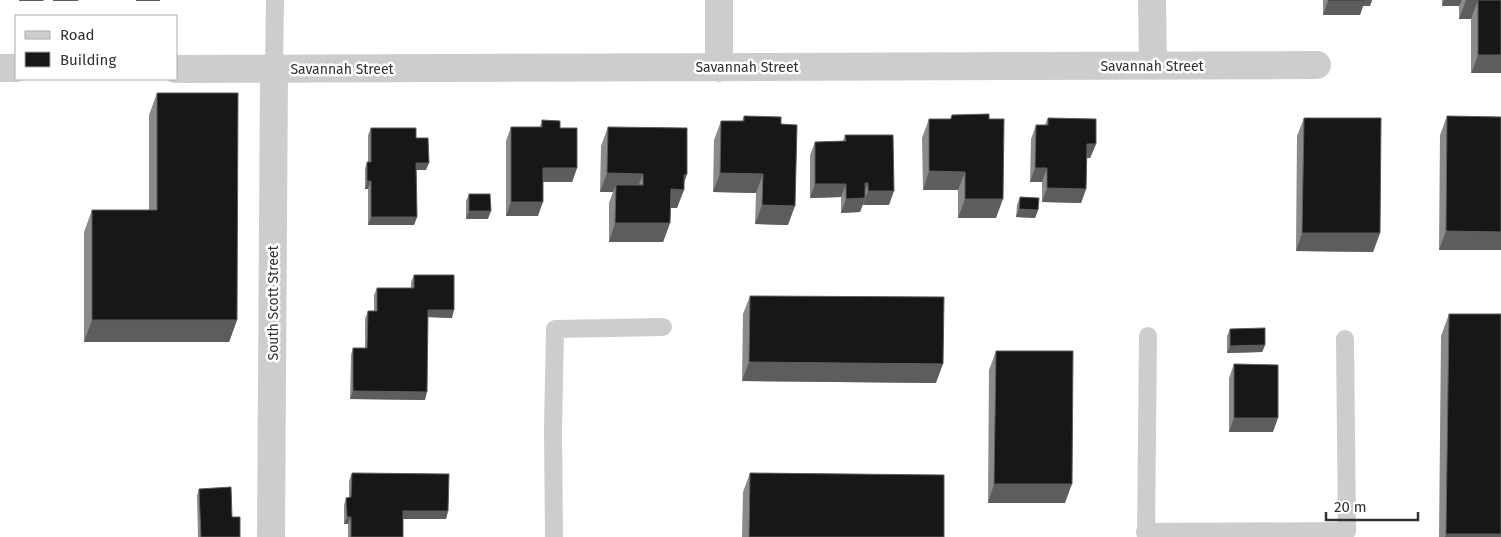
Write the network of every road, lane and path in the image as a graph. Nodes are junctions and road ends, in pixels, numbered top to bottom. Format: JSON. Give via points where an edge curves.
{"nodes":[{"id":1,"x":275,"y":0,"type":"edge"},
{"id":2,"x":719,"y":0,"type":"edge"},
{"id":3,"x":1152,"y":0,"type":"edge"},
{"id":4,"x":1317,"y":65,"type":"dead end"},
{"id":5,"x":1153,"y":66,"type":"junction"},
{"id":6,"x":0,"y":68,"type":"edge"},
{"id":7,"x":15,"y":68,"type":"edge"},
{"id":8,"x":719,"y":68,"type":"junction"},
{"id":9,"x":178,"y":69,"type":"edge"},
{"id":10,"x":274,"y":70,"type":"junction"},
{"id":11,"x":662,"y":327,"type":"dead end"},
{"id":12,"x":1148,"y":336,"type":"dead end"},
{"id":13,"x":1345,"y":339,"type":"dead end"},
{"id":14,"x":1146,"y":534,"type":"edge"},
{"id":15,"x":271,"y":537,"type":"edge"},
{"id":16,"x":554,"y":537,"type":"edge"}],
"edges":[{"from":1,"to":10,"type":"lane"},
{"from":2,"to":8,"type":"street"},
{"from":3,"to":5,"type":"street"},
{"from":4,"to":5,"type":"street","name":"Savannah Street"},
{"from":5,"to":8,"type":"street","name":"Savannah Street"},
{"from":6,"to":7,"type":"street"},
{"from":8,"to":10,"type":"street","name":"Savannah Street"},
{"from":9,"to":10,"type":"street","name":"Savannah Street"},
{"from":10,"to":15,"type":"street","name":"South Scott Street"},
{"from":11,"to":16,"type":"lane","via":[[555,329]]},
{"from":12,"to":14,"type":"lane"},
{"from":13,"to":14,"type":"lane","via":[[1347,531]]}]}
